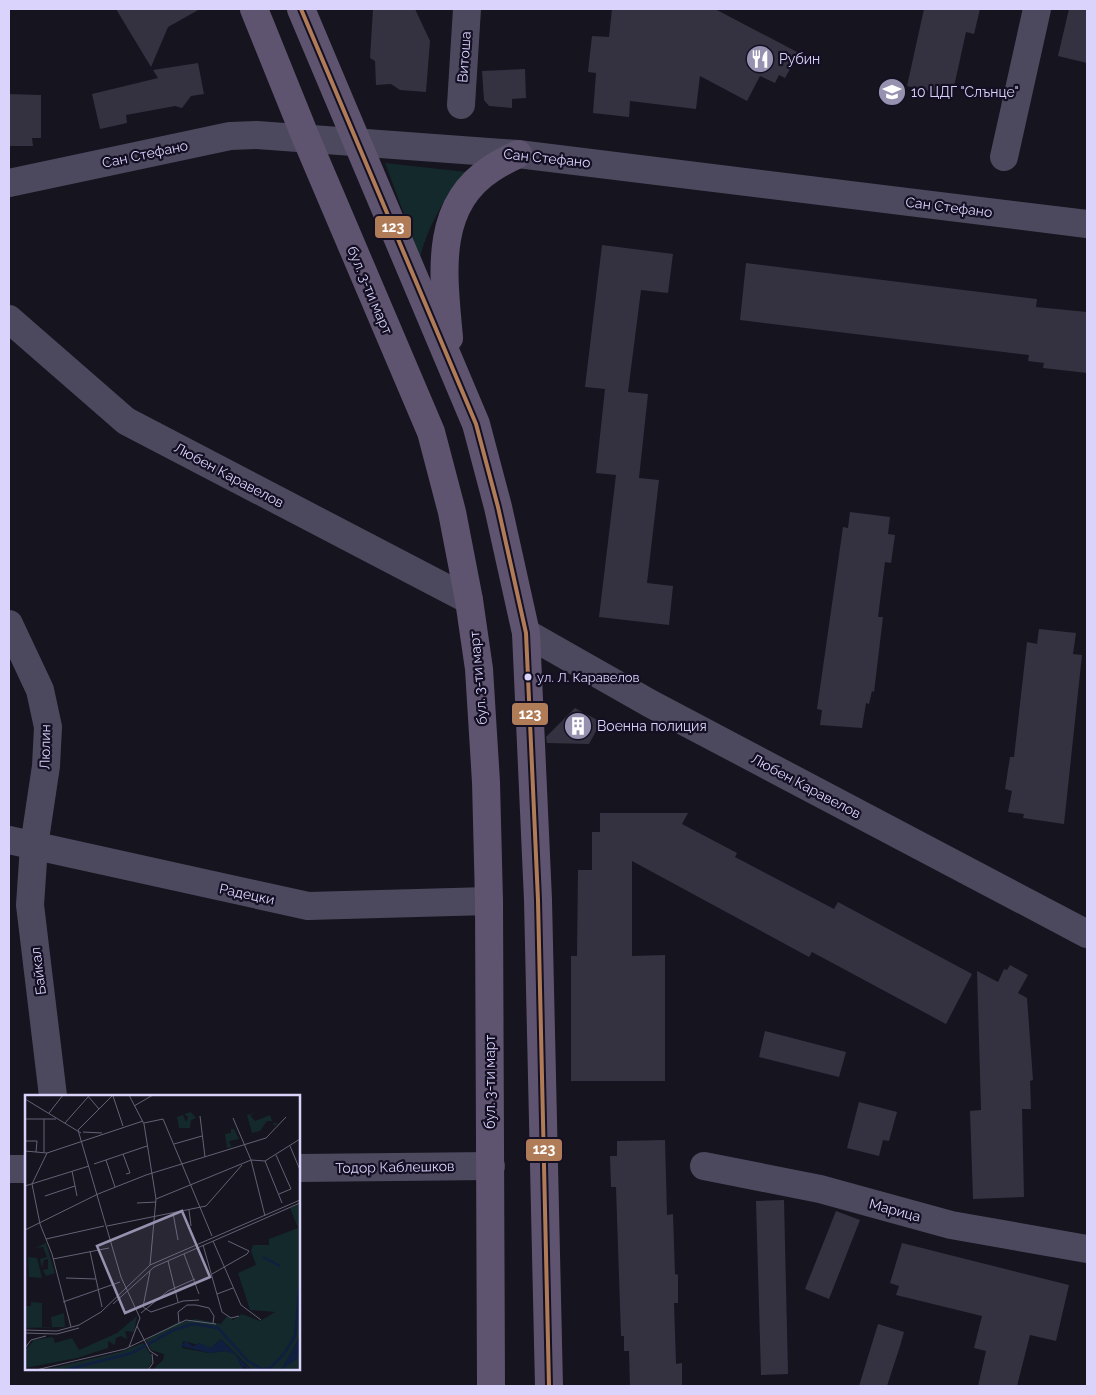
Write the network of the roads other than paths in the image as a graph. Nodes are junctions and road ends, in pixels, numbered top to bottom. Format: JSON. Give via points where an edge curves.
{"nodes":[{"id":1,"x":254,"y":9,"type":"edge"},
{"id":2,"x":301,"y":9,"type":"edge"},
{"id":3,"x":467,"y":9,"type":"edge"},
{"id":4,"x":1036,"y":9,"type":"edge"},
{"id":5,"x":461,"y":105,"type":"dead end"},
{"id":6,"x":306,"y":138,"type":"junction"},
{"id":7,"x":359,"y":142,"type":"junction"},
{"id":8,"x":518,"y":154,"type":"junction"},
{"id":9,"x":1004,"y":157,"type":"dead end"},
{"id":10,"x":9,"y":183,"type":"edge"},
{"id":11,"x":1087,"y":224,"type":"edge"},
{"id":12,"x":9,"y":318,"type":"edge"},
{"id":13,"x":452,"y":364,"type":"junction"},
{"id":14,"x":469,"y":600,"type":"junction"},
{"id":15,"x":9,"y":624,"type":"edge"},
{"id":16,"x":526,"y":633,"type":"junction"},
{"id":17,"x":22,"y":843,"type":"edge"},
{"id":18,"x":489,"y":901,"type":"junction"},
{"id":19,"x":1087,"y":934,"type":"edge"},
{"id":20,"x":53,"y":1095,"type":"edge"},
{"id":21,"x":491,"y":1166,"type":"junction"},
{"id":22,"x":704,"y":1166,"type":"dead end"},
{"id":23,"x":300,"y":1168,"type":"edge"},
{"id":24,"x":9,"y":1169,"type":"edge"},
{"id":25,"x":25,"y":1170,"type":"edge"},
{"id":26,"x":1087,"y":1249,"type":"edge"},
{"id":27,"x":491,"y":1386,"type":"edge"},
{"id":28,"x":549,"y":1386,"type":"edge"}],
"edges":[{"from":1,"to":6,"type":"main road","name":"бул. 3-ти март"},
{"from":2,"to":7,"type":"main road"},
{"from":3,"to":5,"type":"street","name":"Витоша"},
{"from":4,"to":9,"type":"street"},
{"from":6,"to":7,"type":"street","name":"Сан Стефано"},
{"from":6,"to":10,"type":"street","name":"Сан Стефано","via":[[230,136]]},
{"from":6,"to":14,"type":"main road","name":"бул. 3-ти март","via":[[431,432],[452,512]]},
{"from":7,"to":8,"type":"street","name":"Сан Стефано"},
{"from":7,"to":13,"type":"main road"},
{"from":8,"to":11,"type":"street","name":"Сан Стефано"},
{"from":8,"to":13,"type":"main road","via":[[490,169],[465,194],[449,222],[444,259]]},
{"from":12,"to":14,"type":"street","name":"Любен Каравелов","via":[[126,421]]},
{"from":13,"to":16,"type":"main road","via":[[476,424]]},
{"from":14,"to":18,"type":"main road","name":"бул. 3-ти март","via":[[479,669]]},
{"from":15,"to":17,"type":"street","name":"Люлин","via":[[40,690],[48,727],[46,766]]},
{"from":16,"to":19,"type":"street","name":"Любен Каравелов","via":[[651,704]]},
{"from":16,"to":28,"type":"main road","via":[[538,900]]},
{"from":17,"to":18,"type":"street","name":"Радецки","via":[[308,906]]},
{"from":17,"to":20,"type":"street","name":"Байкал"},
{"from":18,"to":21,"type":"main road","name":"бул. 3-ти март"},
{"from":21,"to":23,"type":"street","name":"Тодор Каблешков"},
{"from":21,"to":27,"type":"main road","name":"бул. 3-ти март"},
{"from":22,"to":26,"type":"street","name":"Марица","via":[[820,1190],[951,1225]]},
{"from":24,"to":25,"type":"street"}]}
